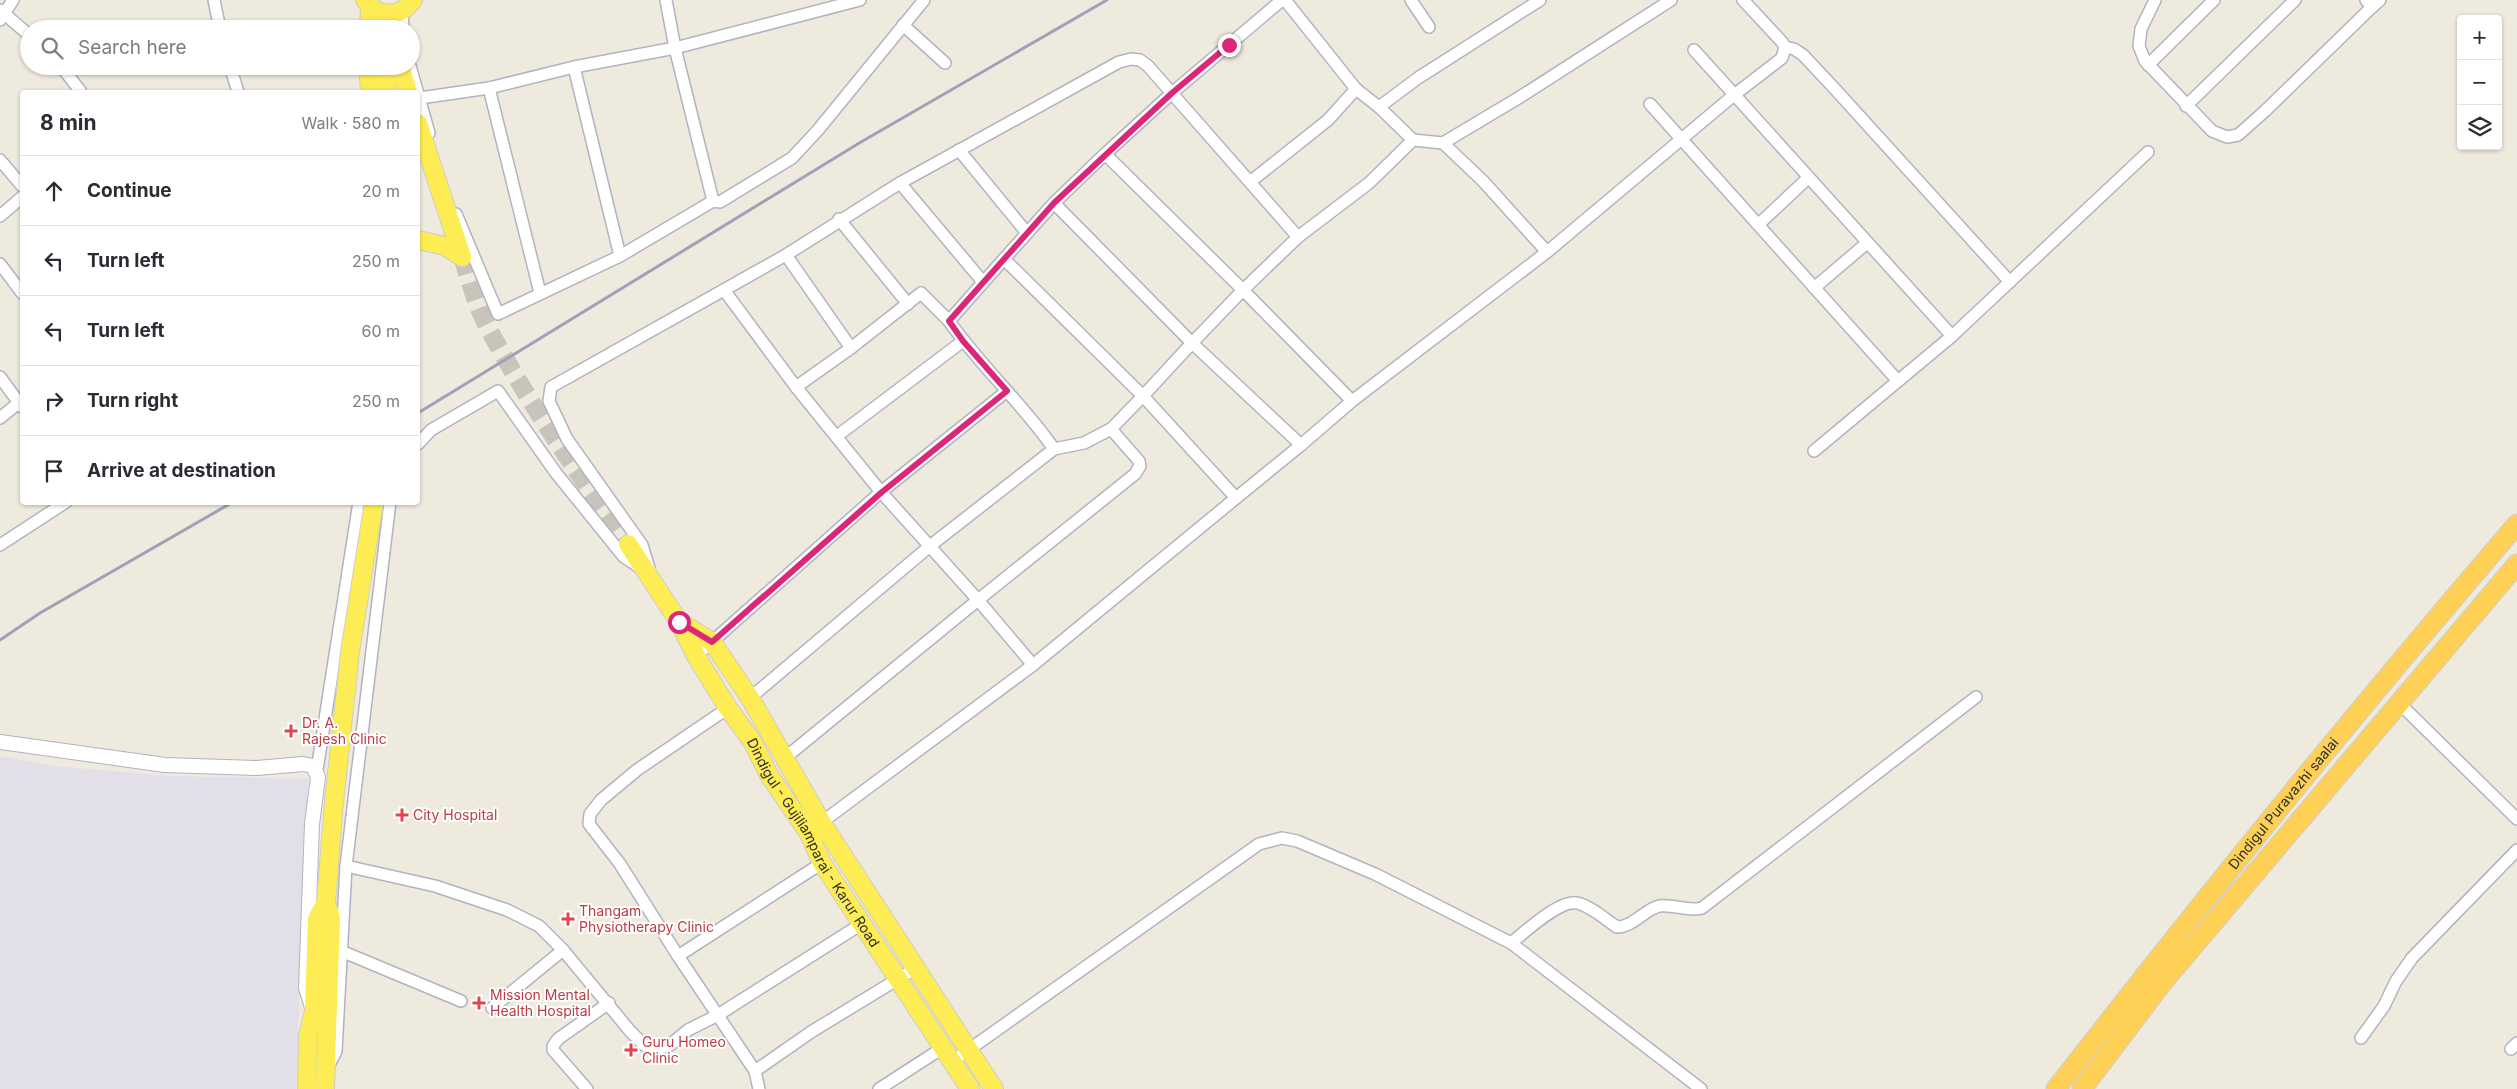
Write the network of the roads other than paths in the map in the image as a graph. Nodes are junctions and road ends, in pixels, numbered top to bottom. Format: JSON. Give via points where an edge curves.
{"nodes":[{"id":1,"x":14,"y":0,"type":"edge"},
{"id":2,"x":214,"y":0,"type":"edge"},
{"id":3,"x":666,"y":0,"type":"edge"},
{"id":4,"x":860,"y":0,"type":"edge"},
{"id":5,"x":924,"y":0,"type":"edge"},
{"id":6,"x":1284,"y":0,"type":"edge"},
{"id":7,"x":1411,"y":0,"type":"edge"},
{"id":8,"x":1540,"y":0,"type":"edge"},
{"id":9,"x":1670,"y":0,"type":"edge"},
{"id":10,"x":1744,"y":0,"type":"edge"},
{"id":11,"x":2155,"y":0,"type":"edge"},
{"id":12,"x":2214,"y":0,"type":"edge"},
{"id":13,"x":2295,"y":0,"type":"edge"},
{"id":14,"x":2373,"y":2,"type":"edge"},
{"id":15,"x":369,"y":6,"type":"edge"},
{"id":16,"x":2,"y":15,"type":"edge"},
{"id":17,"x":399,"y":18,"type":"edge"},
{"id":18,"x":218,"y":20,"type":"edge"},
{"id":19,"x":368,"y":20,"type":"edge"},
{"id":20,"x":372,"y":20,"type":"edge"},
{"id":21,"x":903,"y":25,"type":"junction"},
{"id":22,"x":1429,"y":27,"type":"dead end"},
{"id":23,"x":20,"y":28,"type":"edge"},
{"id":24,"x":1785,"y":47,"type":"junction"},
{"id":25,"x":675,"y":48,"type":"junction"},
{"id":26,"x":1694,"y":50,"type":"dead end"},
{"id":27,"x":945,"y":63,"type":"dead end"},
{"id":28,"x":2148,"y":65,"type":"junction"},
{"id":29,"x":574,"y":67,"type":"junction"},
{"id":30,"x":68,"y":75,"type":"edge"},
{"id":31,"x":233,"y":75,"type":"edge"},
{"id":32,"x":369,"y":75,"type":"edge"},
{"id":33,"x":385,"y":75,"type":"edge"},
{"id":34,"x":404,"y":75,"type":"edge"},
{"id":35,"x":411,"y":75,"type":"edge"},
{"id":36,"x":489,"y":88,"type":"junction"},
{"id":37,"x":1356,"y":89,"type":"junction"},
{"id":38,"x":79,"y":90,"type":"edge"},
{"id":39,"x":237,"y":90,"type":"edge"},
{"id":40,"x":370,"y":90,"type":"edge"},
{"id":41,"x":388,"y":90,"type":"edge"},
{"id":42,"x":412,"y":90,"type":"edge"},
{"id":43,"x":413,"y":90,"type":"edge"},
{"id":44,"x":1172,"y":93,"type":"junction"},
{"id":45,"x":420,"y":94,"type":"edge"},
{"id":46,"x":1734,"y":96,"type":"junction"},
{"id":47,"x":1650,"y":104,"type":"dead end"},
{"id":48,"x":2186,"y":106,"type":"junction"},
{"id":49,"x":1379,"y":107,"type":"junction"},
{"id":50,"x":420,"y":112,"type":"edge"},
{"id":51,"x":420,"y":129,"type":"edge"},
{"id":52,"x":1682,"y":138,"type":"junction"},
{"id":53,"x":1413,"y":140,"type":"junction"},
{"id":54,"x":1443,"y":143,"type":"junction"},
{"id":55,"x":959,"y":150,"type":"junction"},
{"id":56,"x":2148,"y":152,"type":"dead end"},
{"id":57,"x":1105,"y":154,"type":"junction"},
{"id":58,"x":0,"y":160,"type":"edge"},
{"id":59,"x":1808,"y":178,"type":"junction"},
{"id":60,"x":1250,"y":182,"type":"junction"},
{"id":61,"x":900,"y":183,"type":"junction"},
{"id":62,"x":20,"y":184,"type":"edge"},
{"id":63,"x":20,"y":199,"type":"edge"},
{"id":64,"x":713,"y":202,"type":"junction"},
{"id":65,"x":1054,"y":203,"type":"junction"},
{"id":66,"x":0,"y":216,"type":"edge"},
{"id":67,"x":839,"y":219,"type":"junction"},
{"id":68,"x":1759,"y":224,"type":"junction"},
{"id":69,"x":1027,"y":233,"type":"junction"},
{"id":70,"x":1298,"y":237,"type":"junction"},
{"id":71,"x":420,"y":240,"type":"edge"},
{"id":72,"x":1867,"y":243,"type":"junction"},
{"id":73,"x":1547,"y":252,"type":"junction"},
{"id":74,"x":786,"y":255,"type":"junction"},
{"id":75,"x":620,"y":256,"type":"junction"},
{"id":76,"x":1004,"y":259,"type":"junction"},
{"id":77,"x":0,"y":264,"type":"edge"},
{"id":78,"x":984,"y":282,"type":"junction"},
{"id":79,"x":2010,"y":282,"type":"junction"},
{"id":80,"x":1814,"y":288,"type":"junction"},
{"id":81,"x":20,"y":290,"type":"edge"},
{"id":82,"x":724,"y":290,"type":"junction"},
{"id":83,"x":1243,"y":290,"type":"junction"},
{"id":84,"x":540,"y":293,"type":"junction"},
{"id":85,"x":908,"y":304,"type":"junction"},
{"id":86,"x":949,"y":321,"type":"junction"},
{"id":87,"x":1952,"y":336,"type":"junction"},
{"id":88,"x":963,"y":341,"type":"junction"},
{"id":89,"x":1192,"y":343,"type":"junction"},
{"id":90,"x":851,"y":348,"type":"junction"},
{"id":91,"x":0,"y":377,"type":"edge"},
{"id":92,"x":1898,"y":381,"type":"junction"},
{"id":93,"x":796,"y":387,"type":"junction"},
{"id":94,"x":1007,"y":391,"type":"junction"},
{"id":95,"x":1143,"y":396,"type":"junction"},
{"id":96,"x":20,"y":401,"type":"edge"},
{"id":97,"x":1352,"y":401,"type":"junction"},
{"id":98,"x":20,"y":404,"type":"edge"},
{"id":99,"x":0,"y":418,"type":"edge"},
{"id":100,"x":1112,"y":429,"type":"junction"},
{"id":101,"x":837,"y":436,"type":"junction"},
{"id":102,"x":420,"y":442,"type":"edge"},
{"id":103,"x":1302,"y":445,"type":"junction"},
{"id":104,"x":1054,"y":449,"type":"junction"},
{"id":105,"x":1814,"y":451,"type":"dead end"},
{"id":106,"x":882,"y":492,"type":"junction"},
{"id":107,"x":1236,"y":498,"type":"junction"},
{"id":108,"x":61,"y":505,"type":"edge"},
{"id":109,"x":359,"y":505,"type":"edge"},
{"id":110,"x":374,"y":505,"type":"edge"},
{"id":111,"x":390,"y":505,"type":"edge"},
{"id":112,"x":2517,"y":524,"type":"edge"},
{"id":113,"x":628,"y":544,"type":"tunnel mouth"},
{"id":114,"x":0,"y":545,"type":"edge"},
{"id":115,"x":930,"y":546,"type":"junction"},
{"id":116,"x":2517,"y":564,"type":"edge"},
{"id":117,"x":652,"y":577,"type":"junction"},
{"id":118,"x":978,"y":600,"type":"junction"},
{"id":119,"x":679,"y":622,"type":"junction"},
{"id":120,"x":712,"y":642,"type":"junction"},
{"id":121,"x":696,"y":656,"type":"junction"},
{"id":122,"x":334,"y":658,"type":"junction"},
{"id":123,"x":371,"y":659,"type":"junction"},
{"id":124,"x":1033,"y":665,"type":"junction"},
{"id":125,"x":1976,"y":697,"type":"dead end"},
{"id":126,"x":750,"y":698,"type":"junction"},
{"id":127,"x":2399,"y":703,"type":"junction"},
{"id":128,"x":728,"y":708,"type":"junction"},
{"id":129,"x":0,"y":742,"type":"edge"},
{"id":130,"x":786,"y":757,"type":"junction"},
{"id":131,"x":317,"y":770,"type":"junction"},
{"id":132,"x":2517,"y":819,"type":"edge"},
{"id":133,"x":815,"y":828,"type":"junction"},
{"id":134,"x":2517,"y":850,"type":"edge"},
{"id":135,"x":822,"y":863,"type":"junction"},
{"id":136,"x":346,"y":866,"type":"junction"},
{"id":137,"x":326,"y":902,"type":"junction"},
{"id":138,"x":863,"y":923,"type":"junction"},
{"id":139,"x":1511,"y":943,"type":"junction"},
{"id":140,"x":563,"y":950,"type":"junction"},
{"id":141,"x":341,"y":951,"type":"junction"},
{"id":142,"x":678,"y":956,"type":"junction"},
{"id":143,"x":916,"y":968,"type":"junction"},
{"id":144,"x":899,"y":979,"type":"junction"},
{"id":145,"x":460,"y":1001,"type":"dead end"},
{"id":146,"x":609,"y":1003,"type":"junction"},
{"id":147,"x":492,"y":1008,"type":"dead end"},
{"id":148,"x":314,"y":1011,"type":"junction"},
{"id":149,"x":718,"y":1015,"type":"junction"},
{"id":150,"x":2361,"y":1038,"type":"dead end"},
{"id":151,"x":969,"y":1050,"type":"junction"},
{"id":152,"x":949,"y":1054,"type":"junction"},
{"id":153,"x":755,"y":1071,"type":"junction"},
{"id":154,"x":325,"y":1081,"type":"edge"},
{"id":155,"x":307,"y":1089,"type":"edge"},
{"id":156,"x":587,"y":1089,"type":"edge"},
{"id":157,"x":759,"y":1089,"type":"edge"},
{"id":158,"x":878,"y":1089,"type":"edge"},
{"id":159,"x":970,"y":1089,"type":"edge"},
{"id":160,"x":994,"y":1089,"type":"edge"},
{"id":161,"x":1701,"y":1089,"type":"edge"},
{"id":162,"x":2056,"y":1089,"type":"edge"},
{"id":163,"x":2082,"y":1089,"type":"edge"}],
"edges":[{"from":1,"to":16,"type":"street"},
{"from":2,"to":18,"type":"street"},
{"from":3,"to":25,"type":"street"},
{"from":4,"to":25,"type":"street"},
{"from":5,"to":21,"type":"street"},
{"from":6,"to":37,"type":"street"},
{"from":6,"to":44,"type":"street"},
{"from":7,"to":22,"type":"street"},
{"from":8,"to":49,"type":"street","via":[[1418,78]]},
{"from":9,"to":54,"type":"street"},
{"from":10,"to":24,"type":"street"},
{"from":11,"to":28,"type":"street","via":[[2141,29],[2139,46]]},
{"from":12,"to":28,"type":"street"},
{"from":13,"to":48,"type":"street"},
{"from":14,"to":48,"type":"street","via":[[2238,136],[2227,137],[2212,130]]},
{"from":15,"to":17,"type":"main road"},
{"from":15,"to":19,"type":"main road"},
{"from":15,"to":20,"type":"main road"},
{"from":16,"to":23,"type":"street"},
{"from":21,"to":27,"type":"street"},
{"from":21,"to":64,"type":"street","via":[[792,158],[720,202]]},
{"from":24,"to":46,"type":"street","via":[[1782,58]]},
{"from":24,"to":79,"type":"street","via":[[1802,55],[1834,88]]},
{"from":25,"to":29,"type":"street"},
{"from":25,"to":64,"type":"street"},
{"from":26,"to":46,"type":"street"},
{"from":28,"to":48,"type":"street"},
{"from":29,"to":36,"type":"street"},
{"from":29,"to":75,"type":"street"},
{"from":30,"to":38,"type":"street"},
{"from":31,"to":39,"type":"street"},
{"from":32,"to":40,"type":"main road"},
{"from":33,"to":41,"type":"main road"},
{"from":34,"to":42,"type":"main road"},
{"from":35,"to":43,"type":"street"},
{"from":36,"to":45,"type":"street"},
{"from":36,"to":84,"type":"street"},
{"from":37,"to":49,"type":"street"},
{"from":37,"to":60,"type":"street","via":[[1328,120]]},
{"from":44,"to":55,"type":"street","via":[[1140,60],[1131,59]]},
{"from":44,"to":57,"type":"street"},
{"from":44,"to":60,"type":"street"},
{"from":46,"to":52,"type":"street"},
{"from":46,"to":59,"type":"street"},
{"from":47,"to":52,"type":"street"},
{"from":49,"to":53,"type":"street"},
{"from":50,"to":84,"type":"street","via":[[498,314]]},
{"from":51,"to":71,"type":"main road","via":[[462,257],[445,246]]},
{"from":52,"to":68,"type":"street"},
{"from":52,"to":73,"type":"street"},
{"from":53,"to":54,"type":"street"},
{"from":53,"to":70,"type":"street","via":[[1368,183]]},
{"from":54,"to":73,"type":"street","via":[[1483,181]]},
{"from":55,"to":61,"type":"street"},
{"from":55,"to":69,"type":"street"},
{"from":56,"to":79,"type":"street"},
{"from":57,"to":65,"type":"street"},
{"from":57,"to":83,"type":"street"},
{"from":58,"to":62,"type":"street"},
{"from":59,"to":68,"type":"street"},
{"from":59,"to":72,"type":"street"},
{"from":60,"to":70,"type":"street"},
{"from":61,"to":67,"type":"street"},
{"from":61,"to":78,"type":"street"},
{"from":63,"to":66,"type":"street"},
{"from":64,"to":75,"type":"street"},
{"from":65,"to":69,"type":"street"},
{"from":65,"to":89,"type":"street"},
{"from":67,"to":74,"type":"street"},
{"from":67,"to":85,"type":"street"},
{"from":68,"to":80,"type":"street"},
{"from":69,"to":76,"type":"street"},
{"from":70,"to":83,"type":"street"},
{"from":72,"to":80,"type":"street"},
{"from":72,"to":87,"type":"street"},
{"from":73,"to":97,"type":"street"},
{"from":74,"to":82,"type":"street"},
{"from":74,"to":90,"type":"street"},
{"from":75,"to":84,"type":"street"},
{"from":76,"to":78,"type":"street"},
{"from":76,"to":95,"type":"street"},
{"from":77,"to":81,"type":"street"},
{"from":78,"to":86,"type":"street"},
{"from":79,"to":87,"type":"street"},
{"from":80,"to":92,"type":"street"},
{"from":82,"to":93,"type":"street"},
{"from":82,"to":117,"type":"street","via":[[551,387],[549,401],[567,439],[642,545]]},
{"from":83,"to":89,"type":"street"},
{"from":83,"to":97,"type":"street"},
{"from":85,"to":86,"type":"street","via":[[921,293]]},
{"from":85,"to":90,"type":"street"},
{"from":86,"to":88,"type":"street"},
{"from":87,"to":92,"type":"street"},
{"from":88,"to":94,"type":"street"},
{"from":88,"to":101,"type":"street"},
{"from":89,"to":95,"type":"street"},
{"from":89,"to":103,"type":"street"},
{"from":90,"to":93,"type":"street"},
{"from":91,"to":96,"type":"street"},
{"from":92,"to":105,"type":"street"},
{"from":93,"to":101,"type":"street"},
{"from":94,"to":104,"type":"street"},
{"from":94,"to":106,"type":"street"},
{"from":95,"to":100,"type":"street"},
{"from":95,"to":107,"type":"street"},
{"from":97,"to":103,"type":"street"},
{"from":98,"to":99,"type":"street"},
{"from":100,"to":104,"type":"street","via":[[1084,443]]},
{"from":100,"to":118,"type":"street","via":[[1139,461],[1138,470]]},
{"from":101,"to":106,"type":"street"},
{"from":102,"to":117,"type":"street","via":[[431,430],[498,391],[556,472],[624,556]]},
{"from":103,"to":107,"type":"street"},
{"from":104,"to":115,"type":"street"},
{"from":106,"to":115,"type":"street"},
{"from":106,"to":120,"type":"street"},
{"from":107,"to":124,"type":"street"},
{"from":108,"to":114,"type":"street"},
{"from":109,"to":122,"type":"street"},
{"from":110,"to":137,"type":"main road","bridge":true,"via":[[350,652]]},
{"from":111,"to":123,"type":"street"},
{"from":112,"to":162,"type":"highway","name":"Dindigul Puravazhi saalai","via":[[2395,666],[2149,968]]},
{"from":113,"to":117,"type":"main road","name":"Dindigul - Gujiliamparai - Karur Road"},
{"from":115,"to":118,"type":"street"},
{"from":115,"to":126,"type":"street"},
{"from":116,"to":127,"type":"highway","name":"Dindigul Puravazhi saalai"},
{"from":117,"to":119,"type":"main road","name":"Dindigul - Gujiliamparai - Karur Road"},
{"from":118,"to":124,"type":"street"},
{"from":118,"to":130,"type":"street"},
{"from":119,"to":120,"type":"main road","name":"Dindigul - Gujiliamparai - Karur Road"},
{"from":119,"to":121,"type":"main road","name":"Dindigul - Gujiliamparai - Karur Road"},
{"from":120,"to":121,"type":"street"},
{"from":120,"to":126,"type":"main road","name":"Dindigul - Gujiliamparai - Karur Road"},
{"from":121,"to":128,"type":"main road","name":"Dindigul - Gujiliamparai - Karur Road"},
{"from":122,"to":123,"type":"street"},
{"from":122,"to":131,"type":"street"},
{"from":123,"to":136,"type":"street"},
{"from":124,"to":133,"type":"street"},
{"from":125,"to":139,"type":"street","via":[[1702,908],[1657,907],[1617,928],[1578,903],[1570,902]]},
{"from":126,"to":130,"type":"main road","name":"Dindigul - Gujiliamparai - Karur Road"},
{"from":127,"to":132,"type":"street"},
{"from":127,"to":163,"type":"highway","name":"Dindigul Puravazhi saalai","via":[[2163,982]]},
{"from":128,"to":133,"type":"main road","name":"Dindigul - Gujiliamparai - Karur Road","via":[[752,741],[769,774]]},
{"from":128,"to":142,"type":"street","via":[[637,770],[601,800],[590,814],[589,824],[620,864]]},
{"from":129,"to":131,"type":"street","via":[[165,765],[257,768],[303,764]]},
{"from":130,"to":133,"type":"main road","name":"Dindigul - Gujiliamparai - Karur Road"},
{"from":131,"to":148,"type":"street","via":[[306,988]]},
{"from":133,"to":135,"type":"main road","name":"Dindigul - Gujiliamparai - Karur Road"},
{"from":133,"to":143,"type":"main road"},
{"from":134,"to":150,"type":"street","via":[[2412,958]]},
{"from":135,"to":138,"type":"main road","name":"Dindigul - Gujiliamparai - Karur Road"},
{"from":135,"to":142,"type":"street"},
{"from":136,"to":140,"type":"street","via":[[435,886],[507,910],[539,926]]},
{"from":136,"to":141,"type":"street"},
{"from":137,"to":148,"type":"main road","via":[[317,919]]},
{"from":137,"to":154,"type":"main road","via":[[331,919]]},
{"from":138,"to":144,"type":"main road","name":"Dindigul - Gujiliamparai - Karur Road"},
{"from":138,"to":149,"type":"street"},
{"from":139,"to":151,"type":"street","via":[[1375,874],[1297,841],[1282,838],[1259,844]]},
{"from":139,"to":161,"type":"street"},
{"from":140,"to":146,"type":"street"},
{"from":140,"to":147,"type":"street"},
{"from":141,"to":145,"type":"street"},
{"from":141,"to":154,"type":"street","via":[[336,1051]]},
{"from":142,"to":149,"type":"street"},
{"from":143,"to":144,"type":"street"},
{"from":143,"to":151,"type":"main road"},
{"from":144,"to":152,"type":"main road","name":"Dindigul - Gujiliamparai - Karur Road"},
{"from":144,"to":153,"type":"street","via":[[811,1032]]},
{"from":146,"to":149,"type":"street","via":[[630,1031],[654,1050],[670,1045],[688,1030]]},
{"from":146,"to":156,"type":"street","via":[[558,1039],[553,1046]]},
{"from":148,"to":155,"type":"main road","via":[[308,1036]]},
{"from":149,"to":153,"type":"street"},
{"from":151,"to":152,"type":"street"},
{"from":151,"to":160,"type":"main road"},
{"from":152,"to":158,"type":"street"},
{"from":152,"to":159,"type":"main road","name":"Dindigul - Gujiliamparai - Karur Road"},
{"from":153,"to":157,"type":"street"}]}
